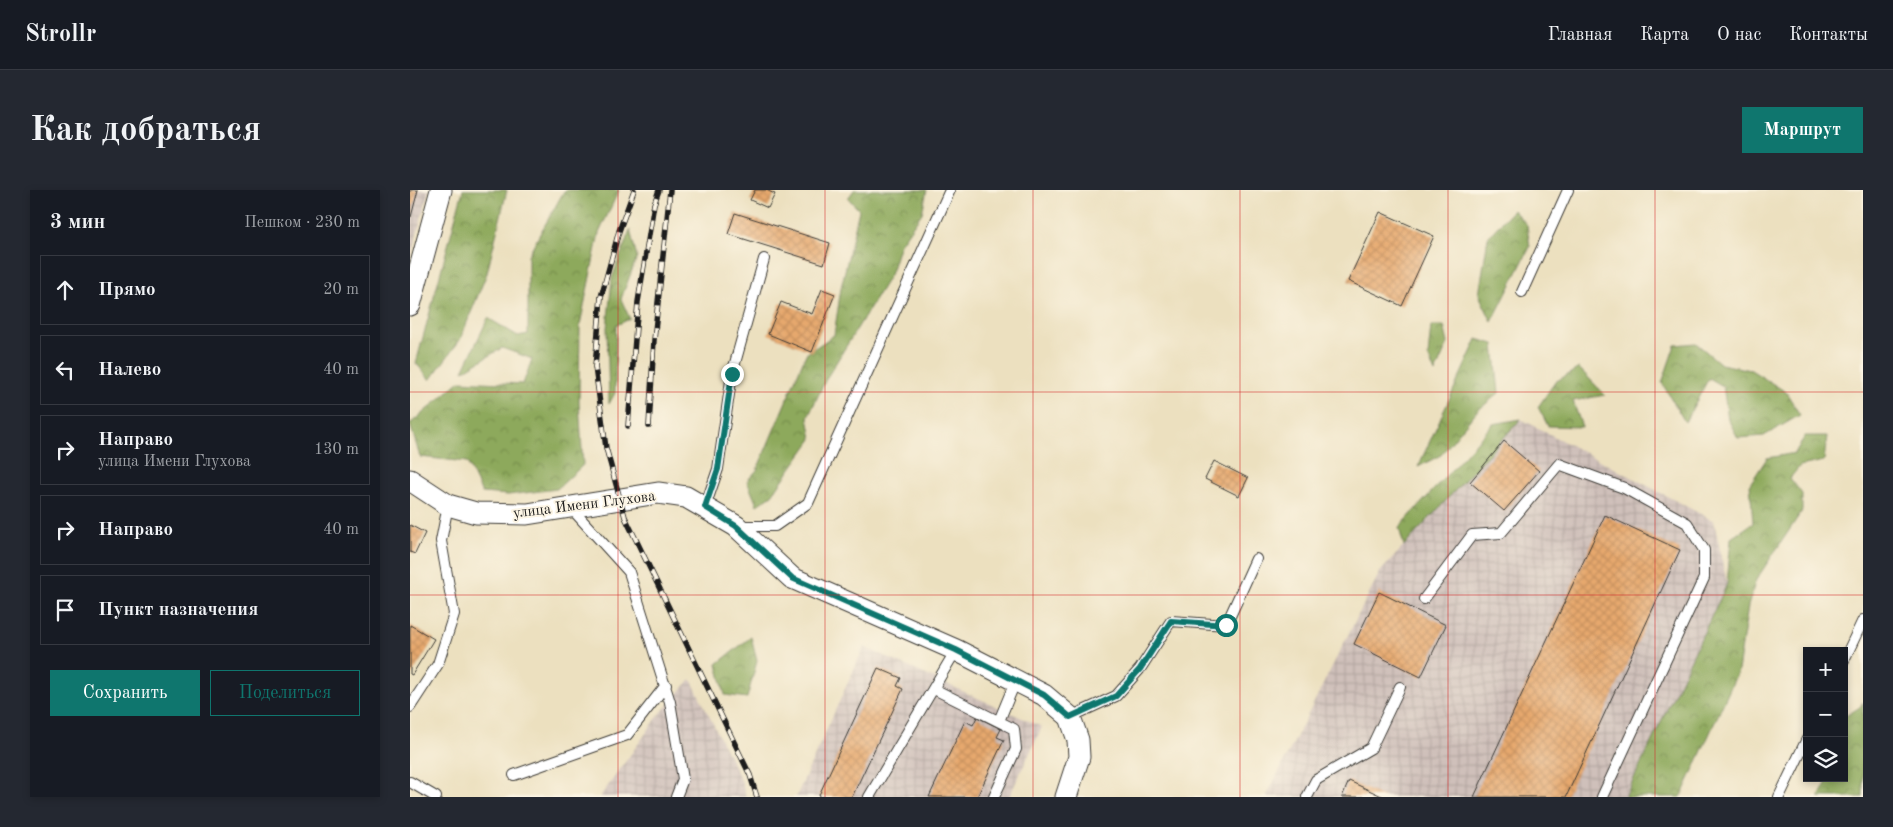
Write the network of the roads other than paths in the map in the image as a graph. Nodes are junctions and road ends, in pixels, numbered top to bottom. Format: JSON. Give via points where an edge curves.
{"nodes":[{"id":1,"x":440,"y":190,"type":"edge"},
{"id":2,"x":950,"y":190,"type":"edge"},
{"id":3,"x":1568,"y":190,"type":"edge"},
{"id":4,"x":764,"y":259,"type":"dead end"},
{"id":5,"x":1522,"y":292,"type":"dead end"},
{"id":6,"x":410,"y":305,"type":"edge"},
{"id":7,"x":410,"y":480,"type":"edge"},
{"id":8,"x":448,"y":504,"type":"junction"},
{"id":9,"x":570,"y":507,"type":"junction"},
{"id":10,"x":705,"y":507,"type":"junction"},
{"id":11,"x":736,"y":526,"type":"junction"},
{"id":12,"x":1256,"y":559,"type":"dead end"},
{"id":13,"x":1424,"y":599,"type":"dead end"},
{"id":14,"x":1863,"y":620,"type":"edge"},
{"id":15,"x":956,"y":650,"type":"junction"},
{"id":16,"x":1848,"y":652,"type":"edge"},
{"id":17,"x":1016,"y":680,"type":"junction"},
{"id":18,"x":666,"y":685,"type":"junction"},
{"id":19,"x":1400,"y":687,"type":"dead end"},
{"id":20,"x":934,"y":689,"type":"junction"},
{"id":21,"x":410,"y":707,"type":"edge"},
{"id":22,"x":1070,"y":717,"type":"junction"},
{"id":23,"x":999,"y":721,"type":"junction"},
{"id":24,"x":1803,"y":747,"type":"edge"},
{"id":25,"x":514,"y":775,"type":"dead end"},
{"id":26,"x":410,"y":782,"type":"edge"},
{"id":27,"x":436,"y":797,"type":"edge"},
{"id":28,"x":676,"y":797,"type":"edge"},
{"id":29,"x":869,"y":797,"type":"edge"},
{"id":30,"x":994,"y":797,"type":"edge"},
{"id":31,"x":1066,"y":797,"type":"edge"},
{"id":32,"x":1306,"y":797,"type":"edge"},
{"id":33,"x":1602,"y":797,"type":"edge"},
{"id":34,"x":1779,"y":797,"type":"edge"}],
"edges":[{"from":1,"to":6,"type":"street"},
{"from":2,"to":11,"type":"lane","via":[[808,503],[775,526]]},
{"from":3,"to":5,"type":"lane"},
{"from":4,"to":10,"type":"lane","via":[[732,374],[718,469]]},
{"from":7,"to":8,"type":"street","name":"улица Имени Глухова"},
{"from":8,"to":9,"type":"street","name":"улица Имени Глухова","via":[[476,514],[527,514]]},
{"from":8,"to":21,"type":"lane","via":[[441,541],[454,614],[438,664]]},
{"from":9,"to":10,"type":"street","name":"улица Имени Глухова","via":[[658,493],[686,497]]},
{"from":9,"to":18,"type":"lane","via":[[629,572]]},
{"from":10,"to":11,"type":"street","name":"улица Имени Глухова"},
{"from":11,"to":15,"type":"street","name":"улица Имени Глухова","via":[[792,578]]},
{"from":12,"to":22,"type":"lane","via":[[1226,625],[1171,621],[1140,669],[1116,696]]},
{"from":13,"to":33,"type":"lane","via":[[1472,535],[1500,534],[1559,464],[1624,488],[1687,523],[1704,550],[1704,578]]},
{"from":14,"to":16,"type":"lane"},
{"from":15,"to":17,"type":"street","name":"улица Имени Глухова"},
{"from":15,"to":20,"type":"lane"},
{"from":17,"to":22,"type":"street","name":"улица Имени Глухова","via":[[1044,695]]},
{"from":17,"to":23,"type":"lane"},
{"from":18,"to":25,"type":"lane","via":[[627,735]]},
{"from":18,"to":28,"type":"lane","via":[[683,779]]},
{"from":19,"to":32,"type":"lane","via":[[1371,748],[1316,780]]},
{"from":20,"to":23,"type":"lane"},
{"from":20,"to":29,"type":"lane"},
{"from":22,"to":31,"type":"street","via":[[1078,740],[1079,757]]},
{"from":23,"to":30,"type":"lane","via":[[1014,729],[1016,749]]},
{"from":24,"to":34,"type":"lane"},
{"from":26,"to":27,"type":"lane"}]}
